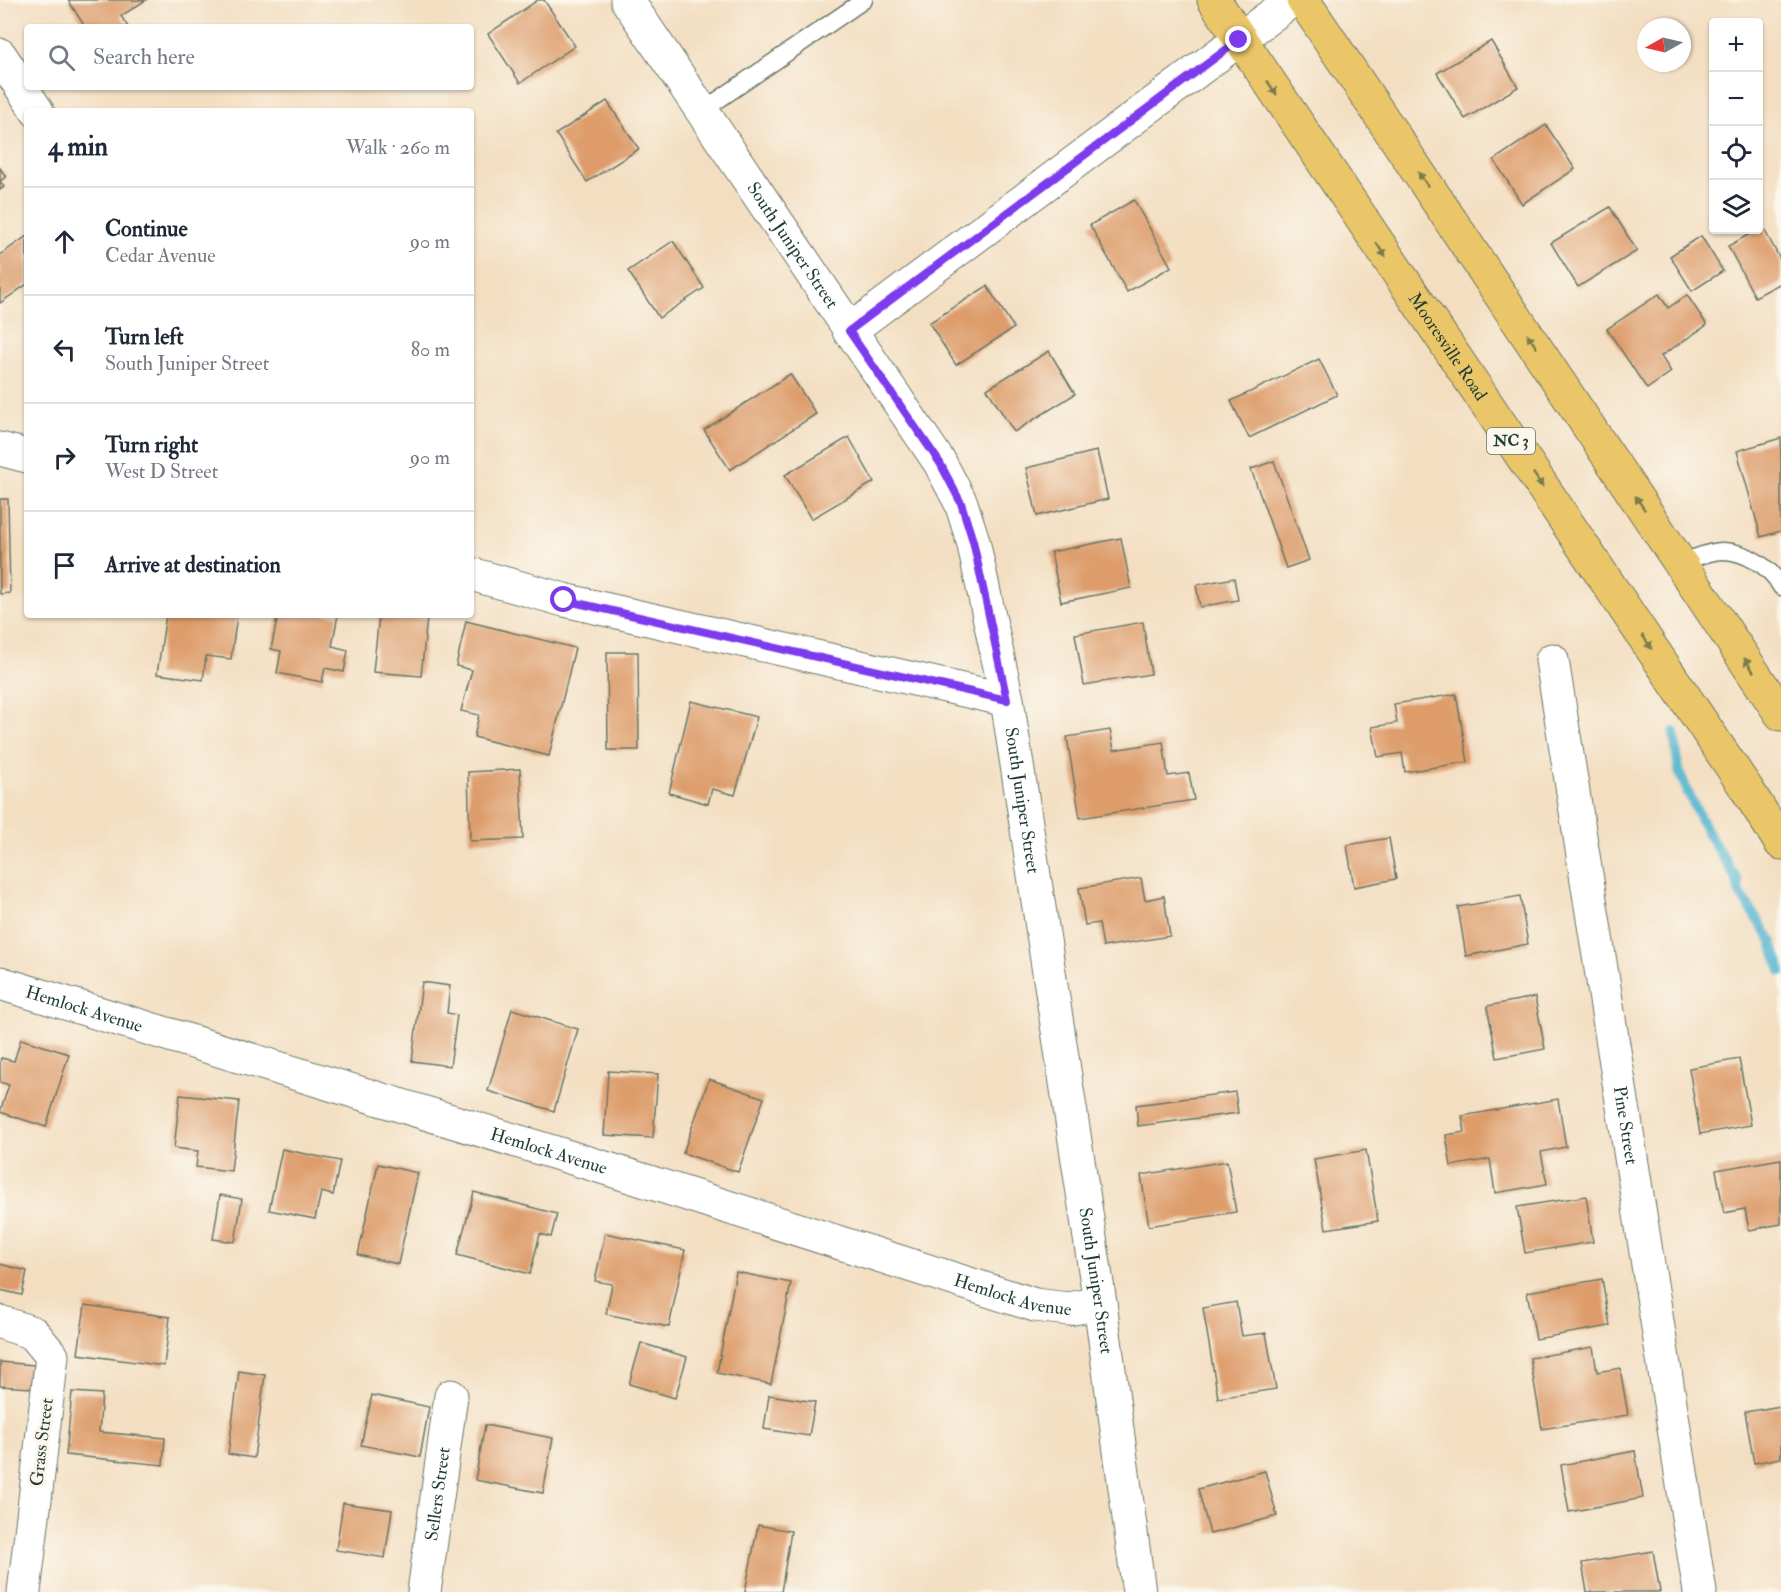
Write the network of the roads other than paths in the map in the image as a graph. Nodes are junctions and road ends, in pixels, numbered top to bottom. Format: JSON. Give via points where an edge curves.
{"nodes":[{"id":1,"x":627,"y":0,"type":"edge"},
{"id":2,"x":864,"y":0,"type":"edge"},
{"id":3,"x":1214,"y":0,"type":"edge"},
{"id":4,"x":1292,"y":0,"type":"edge"},
{"id":5,"x":1303,"y":0,"type":"edge"},
{"id":6,"x":1239,"y":40,"type":"junction"},
{"id":7,"x":0,"y":55,"type":"edge"},
{"id":8,"x":35,"y":108,"type":"edge"},
{"id":9,"x":702,"y":111,"type":"junction"},
{"id":10,"x":849,"y":331,"type":"junction"},
{"id":11,"x":0,"y":449,"type":"edge"},
{"id":12,"x":24,"y":455,"type":"edge"},
{"id":13,"x":1680,"y":563,"type":"junction"},
{"id":14,"x":474,"y":575,"type":"edge"},
{"id":15,"x":1781,"y":586,"type":"edge"},
{"id":16,"x":1552,"y":660,"type":"dead end"},
{"id":17,"x":1007,"y":700,"type":"junction"},
{"id":18,"x":1780,"y":710,"type":"edge"},
{"id":19,"x":1781,"y":843,"type":"edge"},
{"id":20,"x":0,"y":983,"type":"edge"},
{"id":21,"x":1100,"y":1303,"type":"junction"},
{"id":22,"x":0,"y":1322,"type":"edge"},
{"id":23,"x":451,"y":1396,"type":"dead end"},
{"id":24,"x":24,"y":1592,"type":"edge"},
{"id":25,"x":424,"y":1592,"type":"edge"},
{"id":26,"x":1139,"y":1592,"type":"edge"},
{"id":27,"x":1700,"y":1592,"type":"edge"}],
"edges":[{"from":1,"to":9,"type":"street","name":"South Juniper Street"},
{"from":2,"to":9,"type":"lane"},
{"from":3,"to":6,"type":"main road","name":"Mooresville Road"},
{"from":4,"to":6,"type":"street"},
{"from":13,"to":5,"type":"main road","one_way":true},
{"from":6,"to":10,"type":"street"},
{"from":6,"to":19,"type":"main road","name":"Mooresville Road","number":"NC 3","one_way":true},
{"from":7,"to":8,"type":"street"},
{"from":9,"to":10,"type":"street","name":"South Juniper Street"},
{"from":10,"to":17,"type":"street","name":"South Juniper Street","via":[[940,463],[961,503],[973,541]]},
{"from":11,"to":12,"type":"street"},
{"from":13,"to":15,"type":"lane","via":[[1722,551],[1753,558],[1776,576]]},
{"from":18,"to":13,"type":"main road","one_way":true},
{"from":14,"to":17,"type":"street","via":[[564,600]]},
{"from":16,"to":27,"type":"street","name":"Pine Street"},
{"from":17,"to":21,"type":"street","name":"South Juniper Street"},
{"from":20,"to":21,"type":"street","name":"Hemlock Avenue","via":[[593,1164],[1035,1305],[1068,1309]]},
{"from":21,"to":26,"type":"street","name":"South Juniper Street"},
{"from":22,"to":24,"type":"street","name":"Grass Street","via":[[33,1333],[52,1356]]},
{"from":23,"to":25,"type":"street","name":"Sellers Street"}]}
